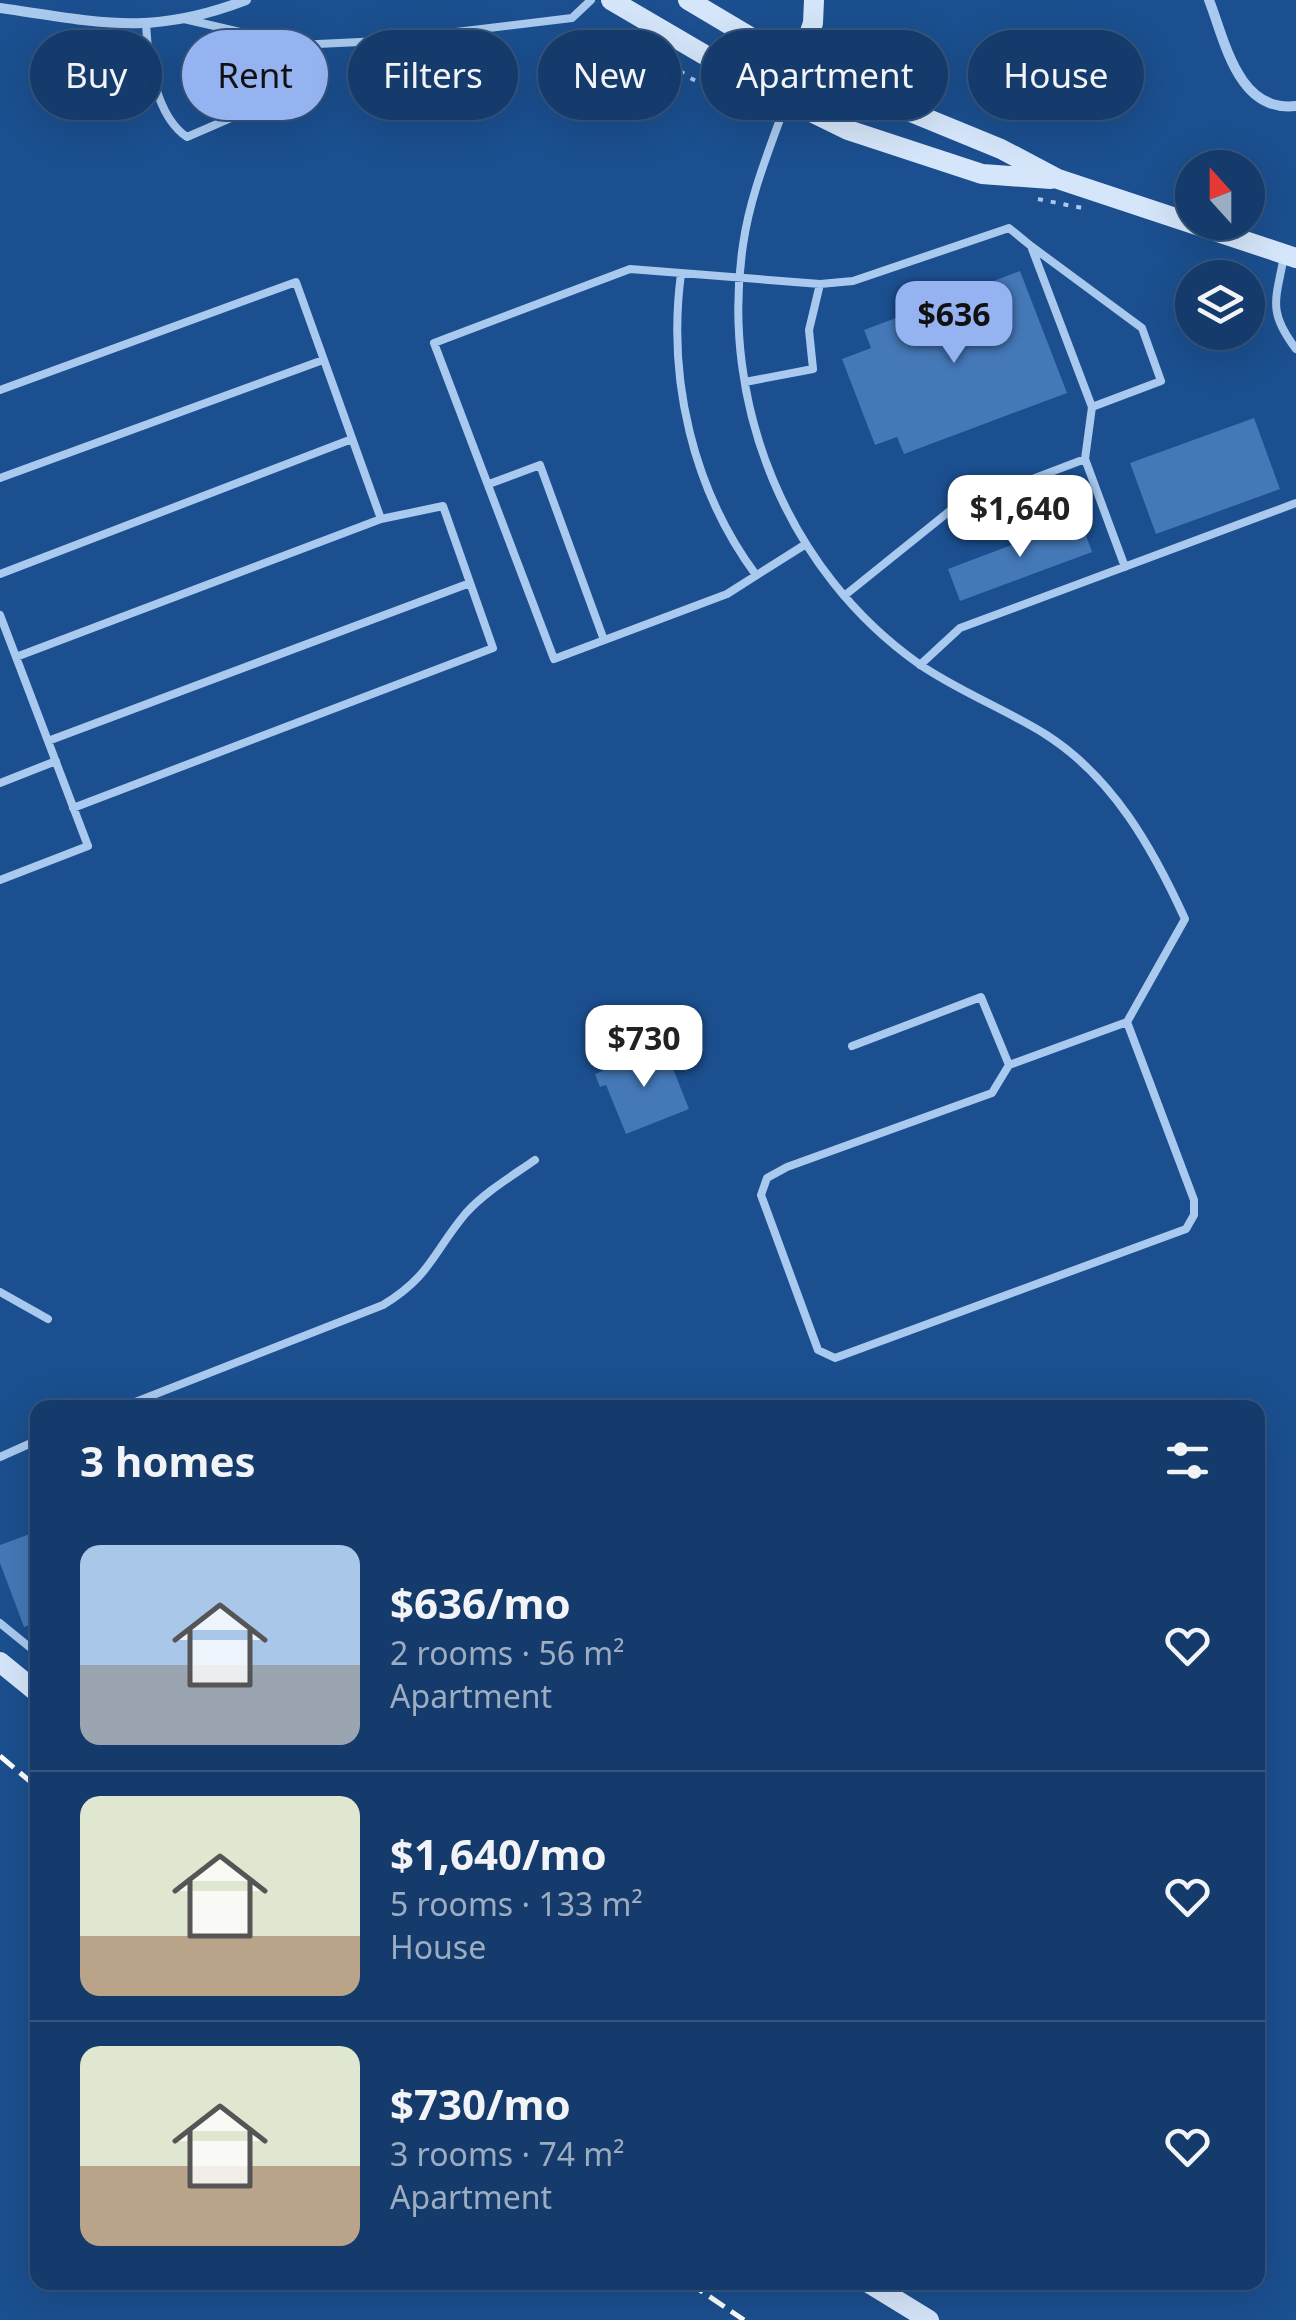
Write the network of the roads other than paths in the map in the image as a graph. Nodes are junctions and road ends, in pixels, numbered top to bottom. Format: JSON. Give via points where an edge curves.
{"nodes":[{"id":1,"x":246,"y":0,"type":"edge"},
{"id":2,"x":591,"y":0,"type":"edge"},
{"id":3,"x":611,"y":0,"type":"edge"},
{"id":4,"x":688,"y":0,"type":"edge"},
{"id":5,"x":814,"y":0,"type":"edge"},
{"id":6,"x":1209,"y":0,"type":"edge"},
{"id":7,"x":0,"y":8,"type":"edge"},
{"id":8,"x":184,"y":19,"type":"junction"},
{"id":9,"x":146,"y":24,"type":"junction"},
{"id":10,"x":738,"y":30,"type":"edge"},
{"id":11,"x":811,"y":30,"type":"edge"},
{"id":12,"x":701,"y":51,"type":"edge"},
{"id":13,"x":1296,"y":106,"type":"edge"},
{"id":14,"x":226,"y":120,"type":"edge"},
{"id":15,"x":780,"y":120,"type":"edge"},
{"id":16,"x":828,"y":120,"type":"edge"},
{"id":17,"x":930,"y":120,"type":"edge"},
{"id":18,"x":1058,"y":180,"type":"junction"},
{"id":19,"x":1031,"y":246,"type":"junction"},
{"id":20,"x":1290,"y":257,"type":"edge"},
{"id":21,"x":680,"y":274,"type":"junction"},
{"id":22,"x":741,"y":279,"type":"junction"},
{"id":23,"x":820,"y":284,"type":"junction"},
{"id":24,"x":1296,"y":349,"type":"edge"},
{"id":25,"x":323,"y":360,"type":"junction"},
{"id":26,"x":745,"y":382,"type":"junction"},
{"id":27,"x":0,"y":390,"type":"edge"},
{"id":28,"x":1092,"y":407,"type":"junction"},
{"id":29,"x":352,"y":439,"type":"junction"},
{"id":30,"x":1085,"y":459,"type":"junction"},
{"id":31,"x":0,"y":478,"type":"edge"},
{"id":32,"x":489,"y":484,"type":"junction"},
{"id":33,"x":1296,"y":503,"type":"edge"},
{"id":34,"x":381,"y":519,"type":"junction"},
{"id":35,"x":806,"y":544,"type":"junction"},
{"id":36,"x":1125,"y":566,"type":"junction"},
{"id":37,"x":0,"y":574,"type":"edge"},
{"id":38,"x":756,"y":575,"type":"junction"},
{"id":39,"x":470,"y":583,"type":"junction"},
{"id":40,"x":844,"y":596,"type":"junction"},
{"id":41,"x":0,"y":615,"type":"edge"},
{"id":42,"x":604,"y":640,"type":"junction"},
{"id":43,"x":16,"y":657,"type":"junction"},
{"id":44,"x":920,"y":665,"type":"junction"},
{"id":45,"x":48,"y":741,"type":"junction"},
{"id":46,"x":56,"y":761,"type":"junction"},
{"id":47,"x":0,"y":782,"type":"edge"},
{"id":48,"x":74,"y":808,"type":"junction"},
{"id":49,"x":0,"y":880,"type":"edge"},
{"id":50,"x":1127,"y":1022,"type":"junction"},
{"id":51,"x":852,"y":1046,"type":"dead end"},
{"id":52,"x":1008,"y":1065,"type":"junction"},
{"id":53,"x":535,"y":1160,"type":"dead end"},
{"id":54,"x":0,"y":1292,"type":"edge"},
{"id":55,"x":48,"y":1320,"type":"dead end"},
{"id":56,"x":140,"y":1400,"type":"edge"},
{"id":57,"x":30,"y":1444,"type":"edge"},
{"id":58,"x":0,"y":1457,"type":"edge"},
{"id":59,"x":0,"y":1623,"type":"edge"},
{"id":60,"x":30,"y":1647,"type":"edge"},
{"id":61,"x":0,"y":1662,"type":"edge"},
{"id":62,"x":30,"y":1681,"type":"edge"},
{"id":63,"x":881,"y":2290,"type":"edge"},
{"id":64,"x":928,"y":2320,"type":"edge"}],
"edges":[{"from":1,"to":8,"type":"street"},
{"from":2,"to":8,"type":"lane","via":[[572,18],[347,43],[297,45]]},
{"from":3,"to":12,"type":"street"},
{"from":4,"to":10,"type":"street"},
{"from":5,"to":11,"type":"street"},
{"from":6,"to":13,"type":"street","via":[[1241,81],[1260,100]]},
{"from":7,"to":9,"type":"street"},
{"from":8,"to":9,"type":"street"},
{"from":9,"to":14,"type":"lane","via":[[148,56],[171,126],[187,137]]},
{"from":15,"to":22,"type":"lane","via":[[754,192]]},
{"from":16,"to":18,"type":"street","via":[[982,174]]},
{"from":17,"to":18,"type":"street"},
{"from":18,"to":20,"type":"street"},
{"from":19,"to":23,"type":"lane","via":[[1009,228],[853,281]]},
{"from":19,"to":28,"type":"lane"},
{"from":19,"to":28,"type":"lane","via":[[1142,328],[1160,381]]},
{"from":20,"to":24,"type":"lane","via":[[1274,306],[1278,325]]},
{"from":21,"to":22,"type":"lane"},
{"from":21,"to":32,"type":"lane","via":[[630,269],[434,343]]},
{"from":21,"to":38,"type":"lane","via":[[678,350],[694,451],[721,518]]},
{"from":22,"to":23,"type":"lane"},
{"from":22,"to":26,"type":"lane"},
{"from":23,"to":26,"type":"lane","via":[[808,330],[813,369]]},
{"from":25,"to":27,"type":"lane","via":[[296,282]]},
{"from":25,"to":29,"type":"lane"},
{"from":25,"to":31,"type":"lane"},
{"from":26,"to":35,"type":"lane","via":[[765,464]]},
{"from":28,"to":30,"type":"lane"},
{"from":29,"to":34,"type":"lane"},
{"from":29,"to":37,"type":"lane"},
{"from":30,"to":36,"type":"lane"},
{"from":30,"to":40,"type":"lane","via":[[951,510]]},
{"from":32,"to":42,"type":"lane","via":[[554,659]]},
{"from":32,"to":42,"type":"lane","via":[[540,465]]},
{"from":33,"to":36,"type":"lane"},
{"from":34,"to":39,"type":"lane","via":[[443,506]]},
{"from":34,"to":43,"type":"lane"},
{"from":35,"to":38,"type":"lane"},
{"from":35,"to":40,"type":"lane"},
{"from":36,"to":44,"type":"lane","via":[[960,628]]},
{"from":38,"to":42,"type":"lane","via":[[726,594]]},
{"from":39,"to":45,"type":"lane"},
{"from":39,"to":48,"type":"lane","via":[[493,648]]},
{"from":40,"to":44,"type":"lane"},
{"from":41,"to":43,"type":"lane"},
{"from":43,"to":45,"type":"lane"},
{"from":44,"to":50,"type":"lane","via":[[1048,736],[1095,777],[1156,855],[1185,919]]},
{"from":45,"to":46,"type":"lane"},
{"from":46,"to":47,"type":"lane"},
{"from":46,"to":48,"type":"lane"},
{"from":48,"to":49,"type":"lane","via":[[88,846]]},
{"from":50,"to":52,"type":"lane"},
{"from":50,"to":52,"type":"lane","via":[[1194,1200],[1186,1228],[835,1358],[818,1350],[760,1194],[766,1178],[992,1093]]},
{"from":51,"to":52,"type":"lane","via":[[982,997]]},
{"from":53,"to":56,"type":"lane","via":[[466,1214],[409,1289]]},
{"from":54,"to":55,"type":"lane"},
{"from":57,"to":58,"type":"lane"},
{"from":59,"to":60,"type":"lane"},
{"from":61,"to":62,"type":"street"},
{"from":63,"to":64,"type":"street"}]}
